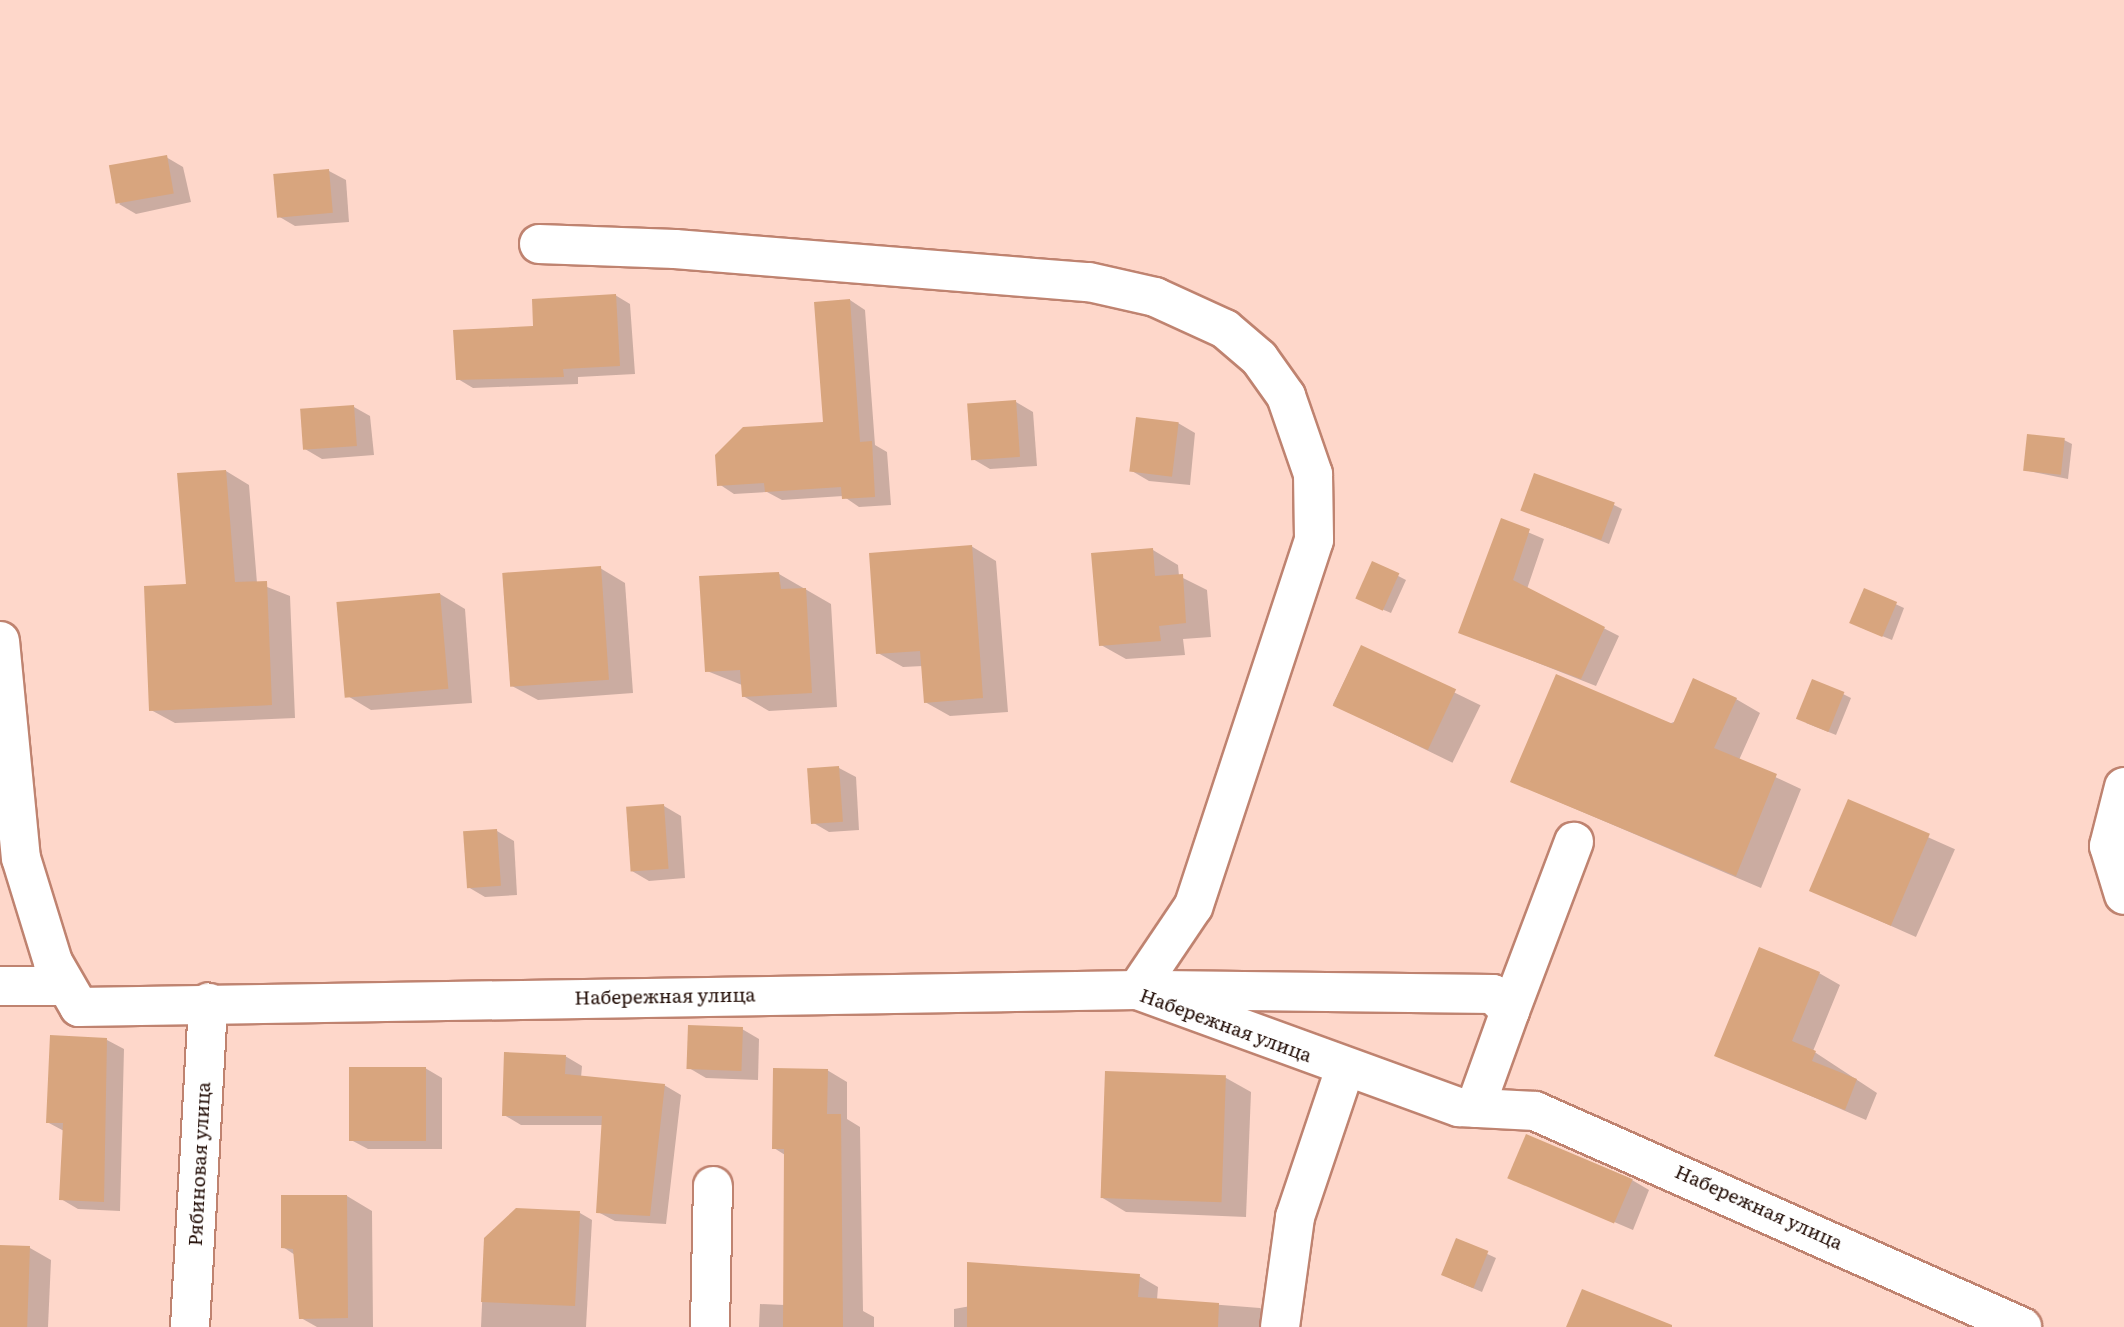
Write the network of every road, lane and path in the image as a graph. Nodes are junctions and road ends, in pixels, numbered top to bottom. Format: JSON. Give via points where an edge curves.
{"nodes":[{"id":1,"x":539,"y":244,"type":"dead end"},
{"id":2,"x":0,"y":641,"type":"edge"},
{"id":3,"x":2124,"y":787,"type":"edge"},
{"id":4,"x":1574,"y":842,"type":"dead end"},
{"id":5,"x":2124,"y":895,"type":"edge"},
{"id":6,"x":0,"y":986,"type":"edge"},
{"id":7,"x":66,"y":986,"type":"junction"},
{"id":8,"x":1137,"y":990,"type":"junction"},
{"id":9,"x":208,"y":1002,"type":"junction"},
{"id":10,"x":1510,"y":1010,"type":"junction"},
{"id":11,"x":1345,"y":1068,"type":"junction"},
{"id":12,"x":1475,"y":1108,"type":"junction"},
{"id":13,"x":713,"y":1186,"type":"dead end"},
{"id":14,"x":190,"y":1327,"type":"edge"},
{"id":15,"x":710,"y":1327,"type":"edge"},
{"id":16,"x":1280,"y":1327,"type":"edge"},
{"id":17,"x":2022,"y":1327,"type":"edge"}],
"edges":[{"from":1,"to":8,"type":"street","via":[[675,248],[1089,282],[1154,298],[1225,329],[1258,358],[1286,396],[1313,474],[1314,540],[1193,907]]},
{"from":2,"to":7,"type":"street","via":[[21,858],[53,962]]},
{"from":3,"to":5,"type":"street","via":[[2109,846]]},
{"from":4,"to":10,"type":"street"},
{"from":6,"to":7,"type":"street"},
{"from":7,"to":9,"type":"street","name":"Набережная улица","via":[[79,1007]]},
{"from":8,"to":9,"type":"street","name":"Набережная улица"},
{"from":8,"to":10,"type":"street","via":[[1460,989],[1493,994]]},
{"from":8,"to":11,"type":"street","name":"Набережная улица"},
{"from":9,"to":14,"type":"street","name":"Рябиновая улица"},
{"from":10,"to":12,"type":"street"},
{"from":11,"to":12,"type":"street","name":"Набережная улица"},
{"from":11,"to":16,"type":"street","via":[[1295,1217]]},
{"from":12,"to":17,"type":"street","name":"Набережная улица","via":[[1535,1111]]},
{"from":13,"to":15,"type":"street"}]}
